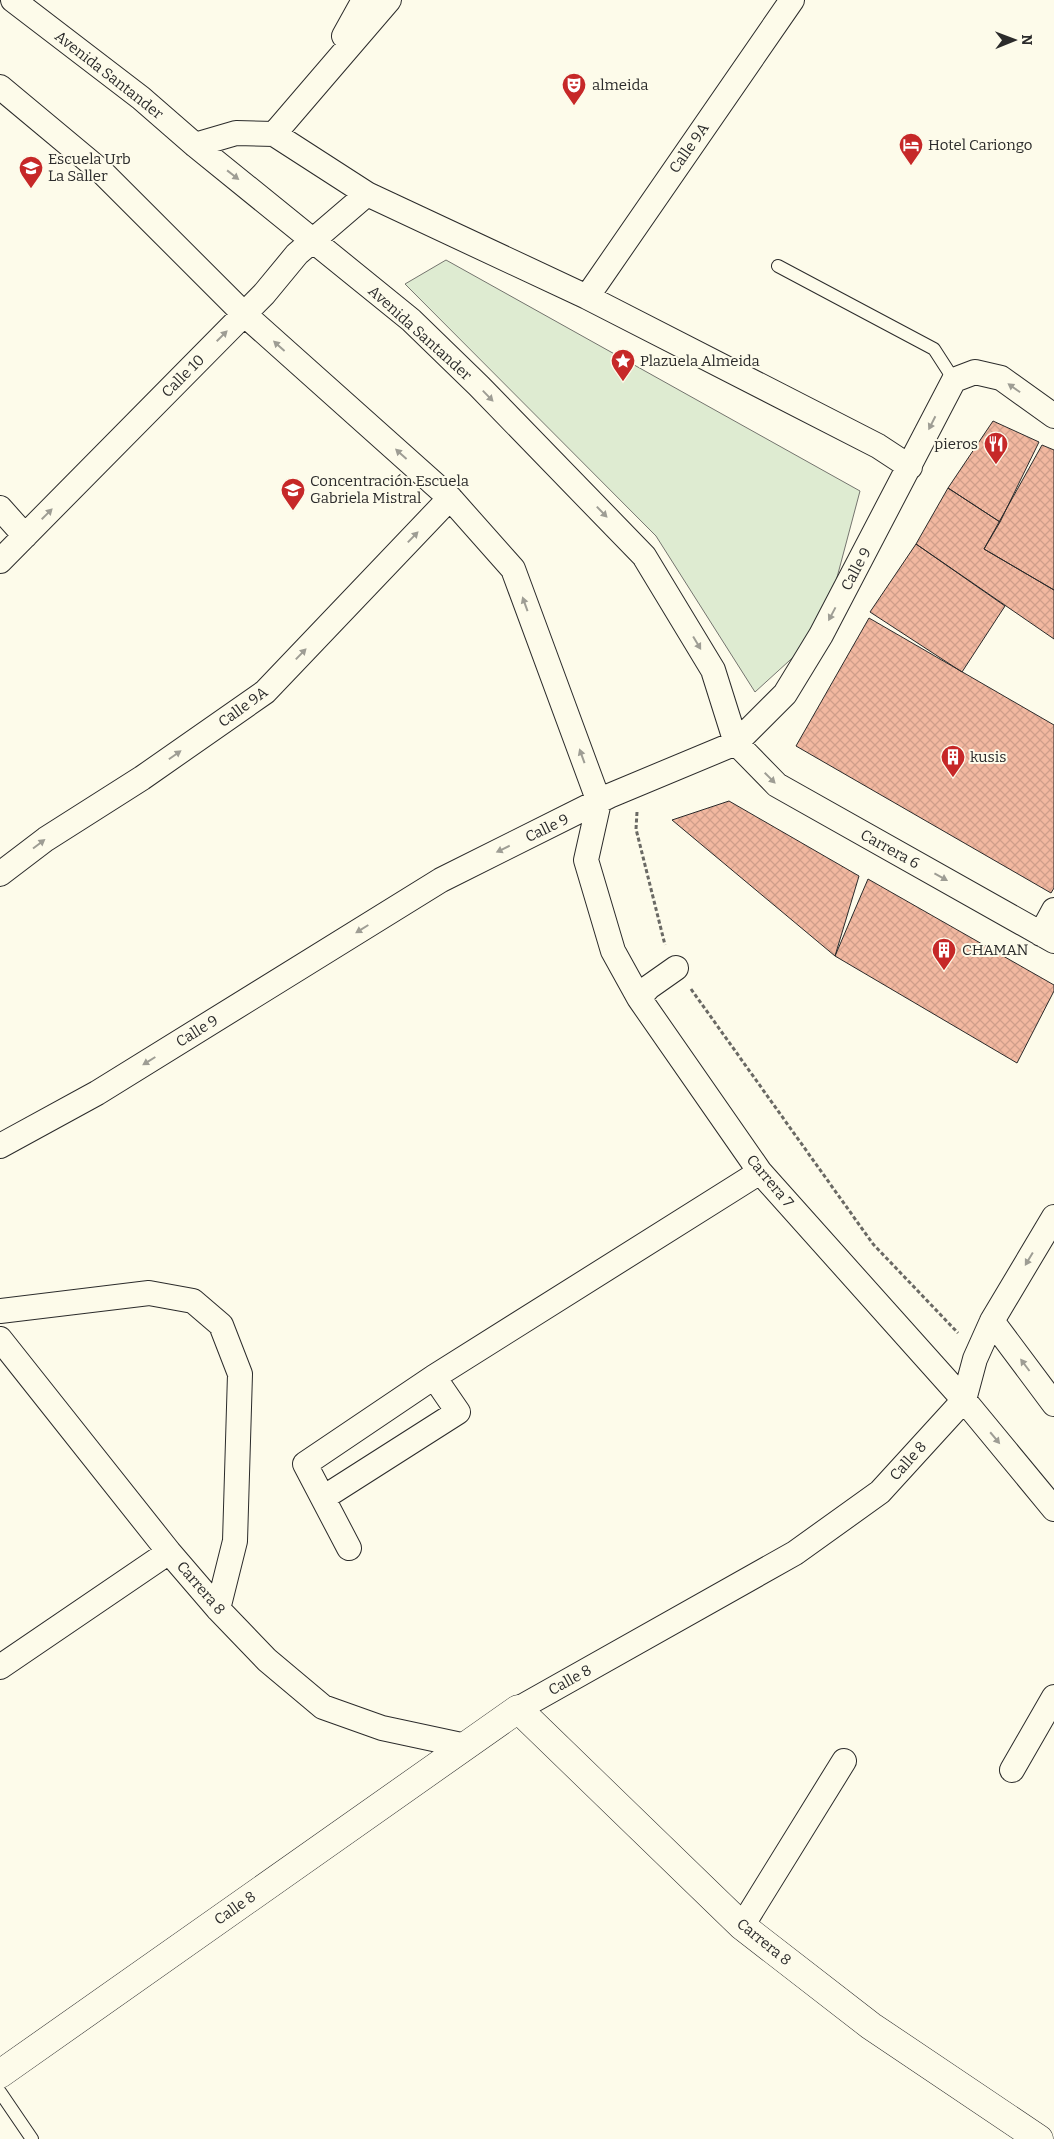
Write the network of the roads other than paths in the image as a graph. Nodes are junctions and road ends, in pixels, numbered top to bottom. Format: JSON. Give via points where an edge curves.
{"nodes":[{"id":1,"x":13,"y":0,"type":"edge"},
{"id":2,"x":364,"y":0,"type":"edge"},
{"id":3,"x":389,"y":0,"type":"edge"},
{"id":4,"x":792,"y":0,"type":"edge"},
{"id":5,"x":322,"y":76,"type":"junction"},
{"id":6,"x":0,"y":87,"type":"edge"},
{"id":7,"x":274,"y":134,"type":"junction"},
{"id":8,"x":195,"y":145,"type":"junction"},
{"id":9,"x":367,"y":194,"type":"junction"},
{"id":10,"x":305,"y":247,"type":"junction"},
{"id":11,"x":778,"y":266,"type":"dead end"},
{"id":12,"x":587,"y":297,"type":"junction"},
{"id":13,"x":244,"y":314,"type":"junction"},
{"id":14,"x":954,"y":380,"type":"junction"},
{"id":15,"x":1054,"y":416,"type":"edge"},
{"id":16,"x":910,"y":467,"type":"junction"},
{"id":17,"x":450,"y":498,"type":"junction"},
{"id":18,"x":0,"y":508,"type":"edge"},
{"id":19,"x":24,"y":536,"type":"junction"},
{"id":20,"x":0,"y":561,"type":"edge"},
{"id":21,"x":736,"y":743,"type":"junction"},
{"id":22,"x":619,"y":792,"type":"junction"},
{"id":23,"x":0,"y":874,"type":"edge"},
{"id":24,"x":1054,"y":910,"type":"edge"},
{"id":25,"x":1047,"y":937,"type":"edge"},
{"id":26,"x":0,"y":1146,"type":"edge"},
{"id":27,"x":760,"y":1172,"type":"junction"},
{"id":28,"x":1054,"y":1217,"type":"edge"},
{"id":29,"x":0,"y":1311,"type":"edge"},
{"id":30,"x":992,"y":1321,"type":"junction"},
{"id":31,"x":0,"y":1339,"type":"edge"},
{"id":32,"x":971,"y":1373,"type":"junction"},
{"id":33,"x":434,"y":1377,"type":"junction"},
{"id":34,"x":1054,"y":1404,"type":"edge"},
{"id":35,"x":324,"y":1498,"type":"junction"},
{"id":36,"x":1054,"y":1509,"type":"edge"},
{"id":37,"x":350,"y":1548,"type":"dead end"},
{"id":38,"x":169,"y":1552,"type":"junction"},
{"id":39,"x":218,"y":1609,"type":"junction"},
{"id":40,"x":0,"y":1667,"type":"edge"},
{"id":41,"x":1054,"y":1698,"type":"edge"},
{"id":42,"x":518,"y":1709,"type":"junction"},
{"id":43,"x":466,"y":1746,"type":"junction"},
{"id":44,"x":844,"y":1762,"type":"dead end"},
{"id":45,"x":1012,"y":1770,"type":"dead end"},
{"id":46,"x":742,"y":1926,"type":"junction"},
{"id":47,"x":0,"y":2074,"type":"edge"},
{"id":48,"x":0,"y":2092,"type":"edge"},
{"id":49,"x":32,"y":2139,"type":"edge"},
{"id":50,"x":1039,"y":2139,"type":"edge"}],
"edges":[{"from":1,"to":8,"type":"street","name":"Avenida Santander","via":[[141,98]]},
{"from":2,"to":5,"type":"street"},
{"from":3,"to":5,"type":"street"},
{"from":4,"to":12,"type":"street","name":"Calle 9A"},
{"from":5,"to":7,"type":"street"},
{"from":6,"to":13,"type":"street","via":[[102,172]]},
{"from":7,"to":8,"type":"street","via":[[236,133]]},
{"from":7,"to":9,"type":"street"},
{"from":8,"to":10,"type":"street","name":"Avenida Santander","one_way":true},
{"from":9,"to":10,"type":"street","name":"Calle 10"},
{"from":9,"to":12,"type":"street"},
{"from":10,"to":13,"type":"street","name":"Calle 10"},
{"from":10,"to":21,"type":"street","name":"Avenida Santander","one_way":true,"via":[[411,320],[644,556],[713,670]]},
{"from":11,"to":14,"type":"lane","via":[[934,349]]},
{"from":12,"to":16,"type":"street","via":[[878,446]]},
{"from":17,"to":13,"type":"street","one_way":true},
{"from":19,"to":13,"type":"street","name":"Calle 10","one_way":true},
{"from":15,"to":14,"type":"street","one_way":true,"via":[[1001,378],[975,372]]},
{"from":14,"to":16,"type":"street","name":"Calle 9","one_way":true},
{"from":16,"to":21,"type":"street","name":"Calle 9","one_way":true,"via":[[821,635],[785,694]]},
{"from":22,"to":17,"type":"street","one_way":true,"via":[[513,569]]},
{"from":23,"to":17,"type":"street","name":"Calle 9A","one_way":true,"via":[[46,839],[142,778],[265,692]]},
{"from":18,"to":19,"type":"street"},
{"from":19,"to":20,"type":"street","name":"Calle 10"},
{"from":21,"to":22,"type":"street","name":"Calle 9"},
{"from":21,"to":25,"type":"street","name":"Carrera 6","one_way":true,"via":[[777,785]]},
{"from":22,"to":26,"type":"street","name":"Calle 9","one_way":true,"via":[[441,880],[97,1093]]},
{"from":22,"to":27,"type":"street","name":"Carrera 7","via":[[586,860],[613,951],[656,983]]},
{"from":24,"to":25,"type":"street"},
{"from":27,"to":32,"type":"street","name":"Carrera 7"},
{"from":27,"to":33,"type":"street"},
{"from":28,"to":30,"type":"street","name":"Calle 8","one_way":true},
{"from":29,"to":39,"type":"street","via":[[149,1293],[193,1301],[221,1325],[240,1374],[235,1542]]},
{"from":30,"to":32,"type":"street","name":"Calle 8"},
{"from":34,"to":30,"type":"street","one_way":true},
{"from":31,"to":38,"type":"street","name":"Carrera 8"},
{"from":32,"to":36,"type":"street","name":"Carrera 7","one_way":true},
{"from":32,"to":42,"type":"street","name":"Calle 8","via":[[880,1492],[795,1553]]},
{"from":33,"to":35,"type":"street","via":[[305,1464]]},
{"from":33,"to":35,"type":"street","via":[[458,1412]]},
{"from":35,"to":37,"type":"street"},
{"from":38,"to":39,"type":"street","name":"Carrera 8"},
{"from":38,"to":40,"type":"street"},
{"from":39,"to":43,"type":"street","name":"Carrera 8","via":[[267,1660],[323,1707],[382,1728]]},
{"from":41,"to":45,"type":"street"},
{"from":42,"to":43,"type":"highway","name":"Calle 8"},
{"from":42,"to":46,"type":"highway","name":"Carrera 8"},
{"from":43,"to":47,"type":"highway","name":"Calle 8"},
{"from":44,"to":46,"type":"street"},
{"from":46,"to":50,"type":"highway","name":"Carrera 8","via":[[871,2026]]},
{"from":48,"to":49,"type":"lane"}]}
